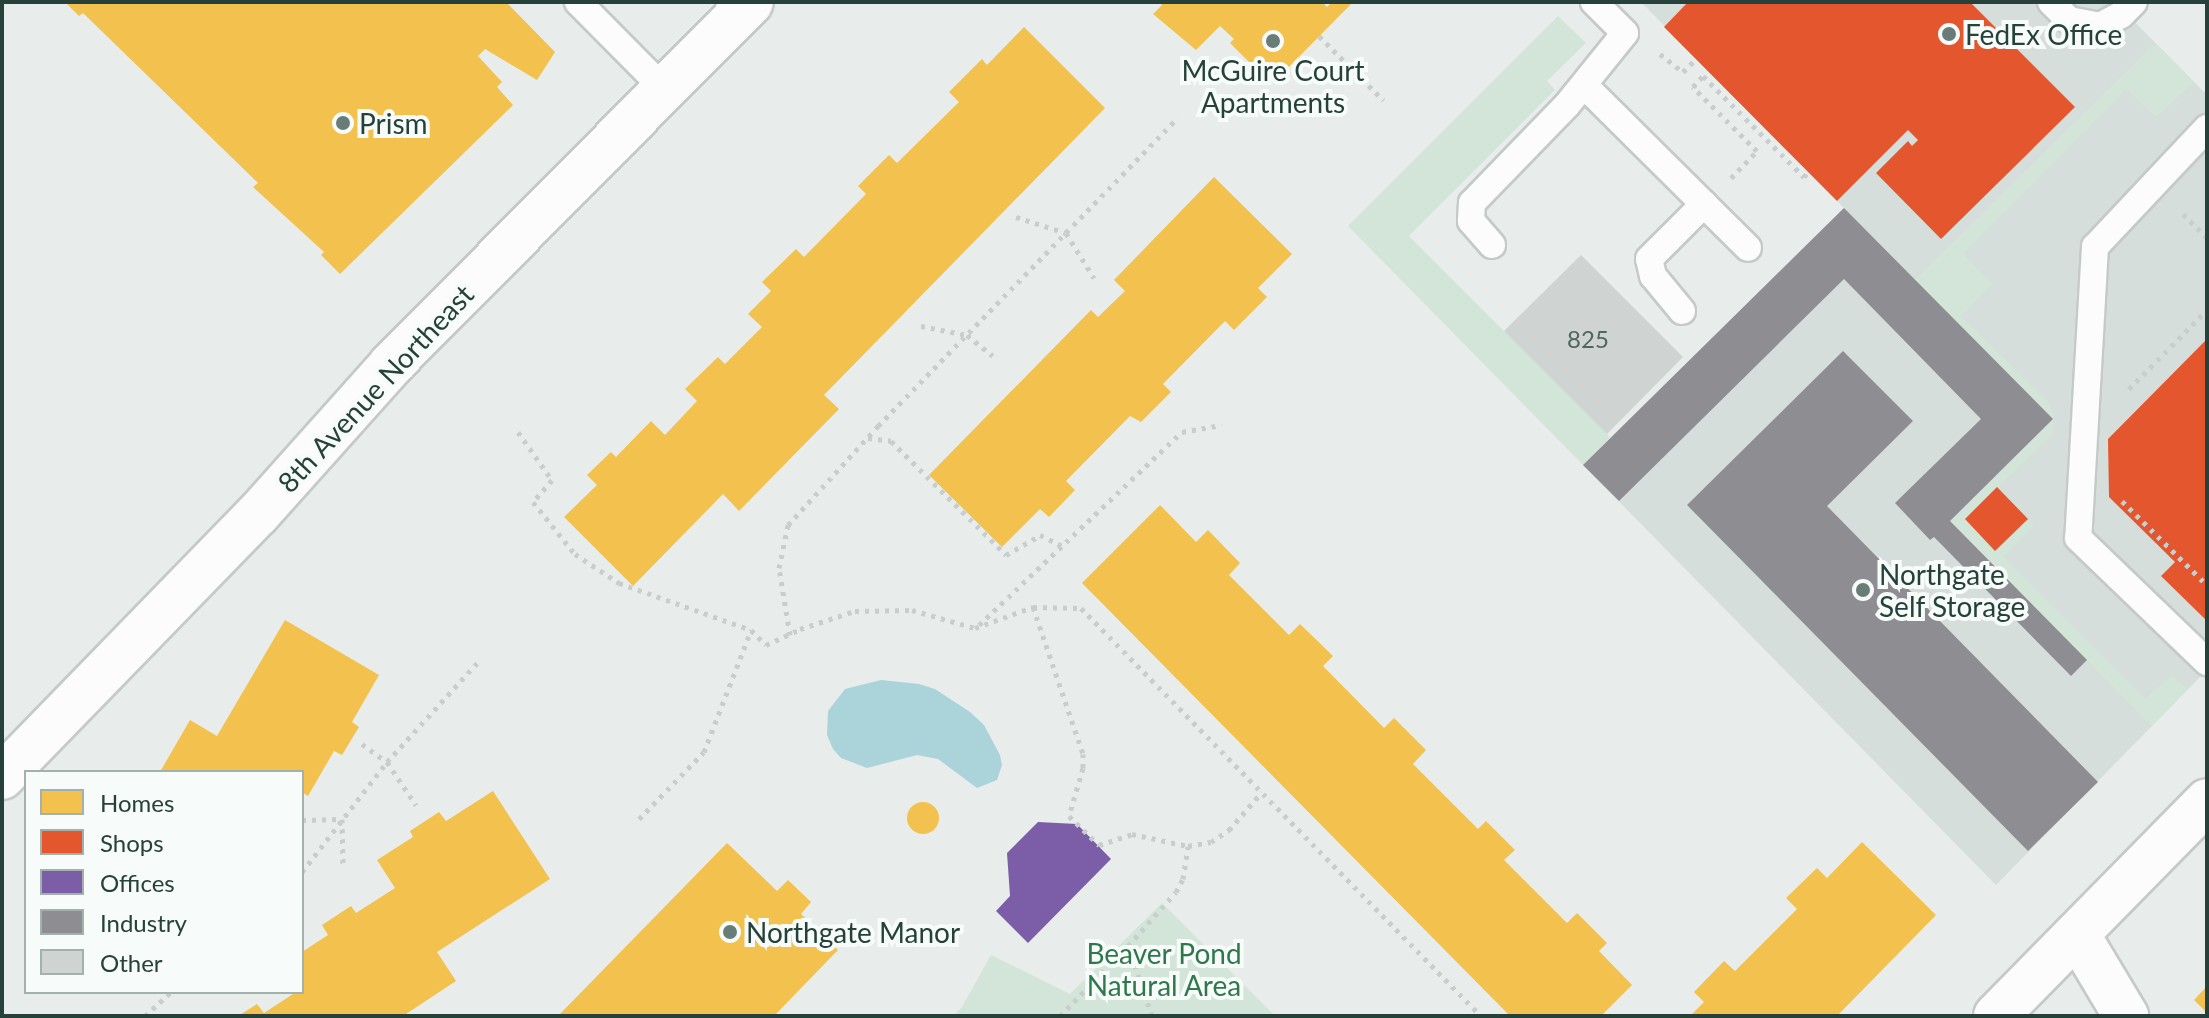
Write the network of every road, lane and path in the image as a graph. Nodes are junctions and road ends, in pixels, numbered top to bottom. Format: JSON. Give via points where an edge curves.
{"nodes":[{"id":1,"x":578,"y":2,"type":"edge"},
{"id":2,"x":751,"y":2,"type":"edge"},
{"id":3,"x":1594,"y":2,"type":"edge"},
{"id":4,"x":2051,"y":2,"type":"edge"},
{"id":5,"x":2134,"y":2,"type":"edge"},
{"id":6,"x":1319,"y":36,"type":"dead end"},
{"id":7,"x":1696,"y":59,"type":"dead end"},
{"id":8,"x":1673,"y":62,"type":"dead end"},
{"id":9,"x":1584,"y":85,"type":"junction"},
{"id":10,"x":664,"y":89,"type":"junction"},
{"id":11,"x":1383,"y":100,"type":"dead end"},
{"id":12,"x":1178,"y":118,"type":"dead end"},
{"id":13,"x":2207,"y":128,"type":"edge"},
{"id":14,"x":1750,"y":144,"type":"dead end"},
{"id":15,"x":1808,"y":172,"type":"dead end"},
{"id":16,"x":1704,"y":204,"type":"junction"},
{"id":17,"x":1016,"y":217,"type":"dead end"},
{"id":18,"x":1066,"y":233,"type":"junction"},
{"id":19,"x":1492,"y":245,"type":"dead end"},
{"id":20,"x":1748,"y":248,"type":"dead end"},
{"id":21,"x":1094,"y":278,"type":"dead end"},
{"id":22,"x":2207,"y":310,"type":"edge"},
{"id":23,"x":1682,"y":311,"type":"dead end"},
{"id":24,"x":921,"y":326,"type":"dead end"},
{"id":25,"x":967,"y":335,"type":"junction"},
{"id":26,"x":993,"y":356,"type":"dead end"},
{"id":27,"x":2131,"y":387,"type":"dead end"},
{"id":28,"x":1221,"y":425,"type":"dead end"},
{"id":29,"x":518,"y":432,"type":"dead end"},
{"id":30,"x":867,"y":438,"type":"junction"},
{"id":31,"x":2120,"y":499,"type":"dead end"},
{"id":32,"x":1063,"y":546,"type":"junction"},
{"id":33,"x":2207,"y":585,"type":"edge"},
{"id":34,"x":1033,"y":607,"type":"junction"},
{"id":35,"x":975,"y":628,"type":"junction"},
{"id":36,"x":751,"y":630,"type":"junction"},
{"id":37,"x":790,"y":635,"type":"junction"},
{"id":38,"x":478,"y":662,"type":"dead end"},
{"id":39,"x":2207,"y":662,"type":"edge"},
{"id":40,"x":362,"y":744,"type":"dead end"},
{"id":41,"x":387,"y":762,"type":"junction"},
{"id":42,"x":2,"y":777,"type":"edge"},
{"id":43,"x":1262,"y":792,"type":"junction"},
{"id":44,"x":2207,"y":801,"type":"edge"},
{"id":45,"x":416,"y":805,"type":"dead end"},
{"id":46,"x":342,"y":819,"type":"junction"},
{"id":47,"x":639,"y":819,"type":"dead end"},
{"id":48,"x":304,"y":820,"type":"edge"},
{"id":49,"x":1188,"y":846,"type":"junction"},
{"id":50,"x":343,"y":865,"type":"dead end"},
{"id":51,"x":304,"y":869,"type":"edge"},
{"id":52,"x":2077,"y":934,"type":"junction"},
{"id":53,"x":1128,"y":946,"type":"junction"},
{"id":54,"x":169,"y":994,"type":"edge"},
{"id":55,"x":145,"y":1016,"type":"edge"},
{"id":56,"x":1060,"y":1016,"type":"edge"},
{"id":57,"x":1152,"y":1016,"type":"edge"},
{"id":58,"x":1481,"y":1016,"type":"edge"},
{"id":59,"x":1996,"y":1016,"type":"edge"},
{"id":60,"x":2126,"y":1016,"type":"edge"}],
"edges":[{"from":1,"to":10,"type":"lane"},
{"from":2,"to":10,"type":"street","name":"8th Avenue Northeast"},
{"from":3,"to":9,"type":"lane","via":[[1625,33]]},
{"from":4,"to":5,"type":"lane","via":[[2069,20],[2100,26]]},
{"from":6,"to":11,"type":"path"},
{"from":7,"to":8,"type":"path","via":[[1683,72]]},
{"from":9,"to":16,"type":"lane"},
{"from":9,"to":19,"type":"lane","via":[[1472,203],[1471,221]]},
{"from":10,"to":42,"type":"street","name":"8th Avenue Northeast","via":[[391,365],[258,514]]},
{"from":12,"to":18,"type":"path"},
{"from":13,"to":39,"type":"lane","via":[[2095,247],[2078,538]]},
{"from":14,"to":15,"type":"path","via":[[1693,87],[1703,76],[1804,177]]},
{"from":16,"to":20,"type":"lane"},
{"from":16,"to":23,"type":"lane","via":[[1649,259],[1653,276]]},
{"from":17,"to":18,"type":"path"},
{"from":18,"to":21,"type":"path"},
{"from":18,"to":25,"type":"path"},
{"from":22,"to":27,"type":"path"},
{"from":24,"to":25,"type":"path"},
{"from":25,"to":26,"type":"path"},
{"from":25,"to":30,"type":"path"},
{"from":28,"to":32,"type":"path","via":[[1182,432]]},
{"from":29,"to":36,"type":"path","via":[[552,480],[533,502],[575,554],[619,583]]},
{"from":30,"to":32,"type":"path","via":[[891,441],[1006,555],[1040,535]]},
{"from":30,"to":37,"type":"path","via":[[788,525],[779,568]]},
{"from":31,"to":33,"type":"path"},
{"from":32,"to":35,"type":"path"},
{"from":34,"to":35,"type":"path"},
{"from":34,"to":43,"type":"path","via":[[1081,608]]},
{"from":34,"to":49,"type":"path","via":[[1083,754],[1069,816],[1099,845],[1119,836],[1145,834]]},
{"from":35,"to":37,"type":"path","via":[[929,613],[887,608],[855,611]]},
{"from":36,"to":37,"type":"path","via":[[766,645]]},
{"from":36,"to":47,"type":"path","via":[[704,752]]},
{"from":38,"to":41,"type":"path"},
{"from":40,"to":41,"type":"path"},
{"from":41,"to":45,"type":"path"},
{"from":41,"to":46,"type":"path"},
{"from":43,"to":49,"type":"path","via":[[1221,837]]},
{"from":43,"to":58,"type":"path"},
{"from":44,"to":52,"type":"street"},
{"from":46,"to":48,"type":"path"},
{"from":46,"to":50,"type":"path"},
{"from":46,"to":51,"type":"path"},
{"from":49,"to":53,"type":"path","via":[[1176,892]]},
{"from":52,"to":59,"type":"street"},
{"from":52,"to":60,"type":"street"},
{"from":53,"to":56,"type":"path"},
{"from":53,"to":57,"type":"path"},
{"from":54,"to":55,"type":"path"}]}
